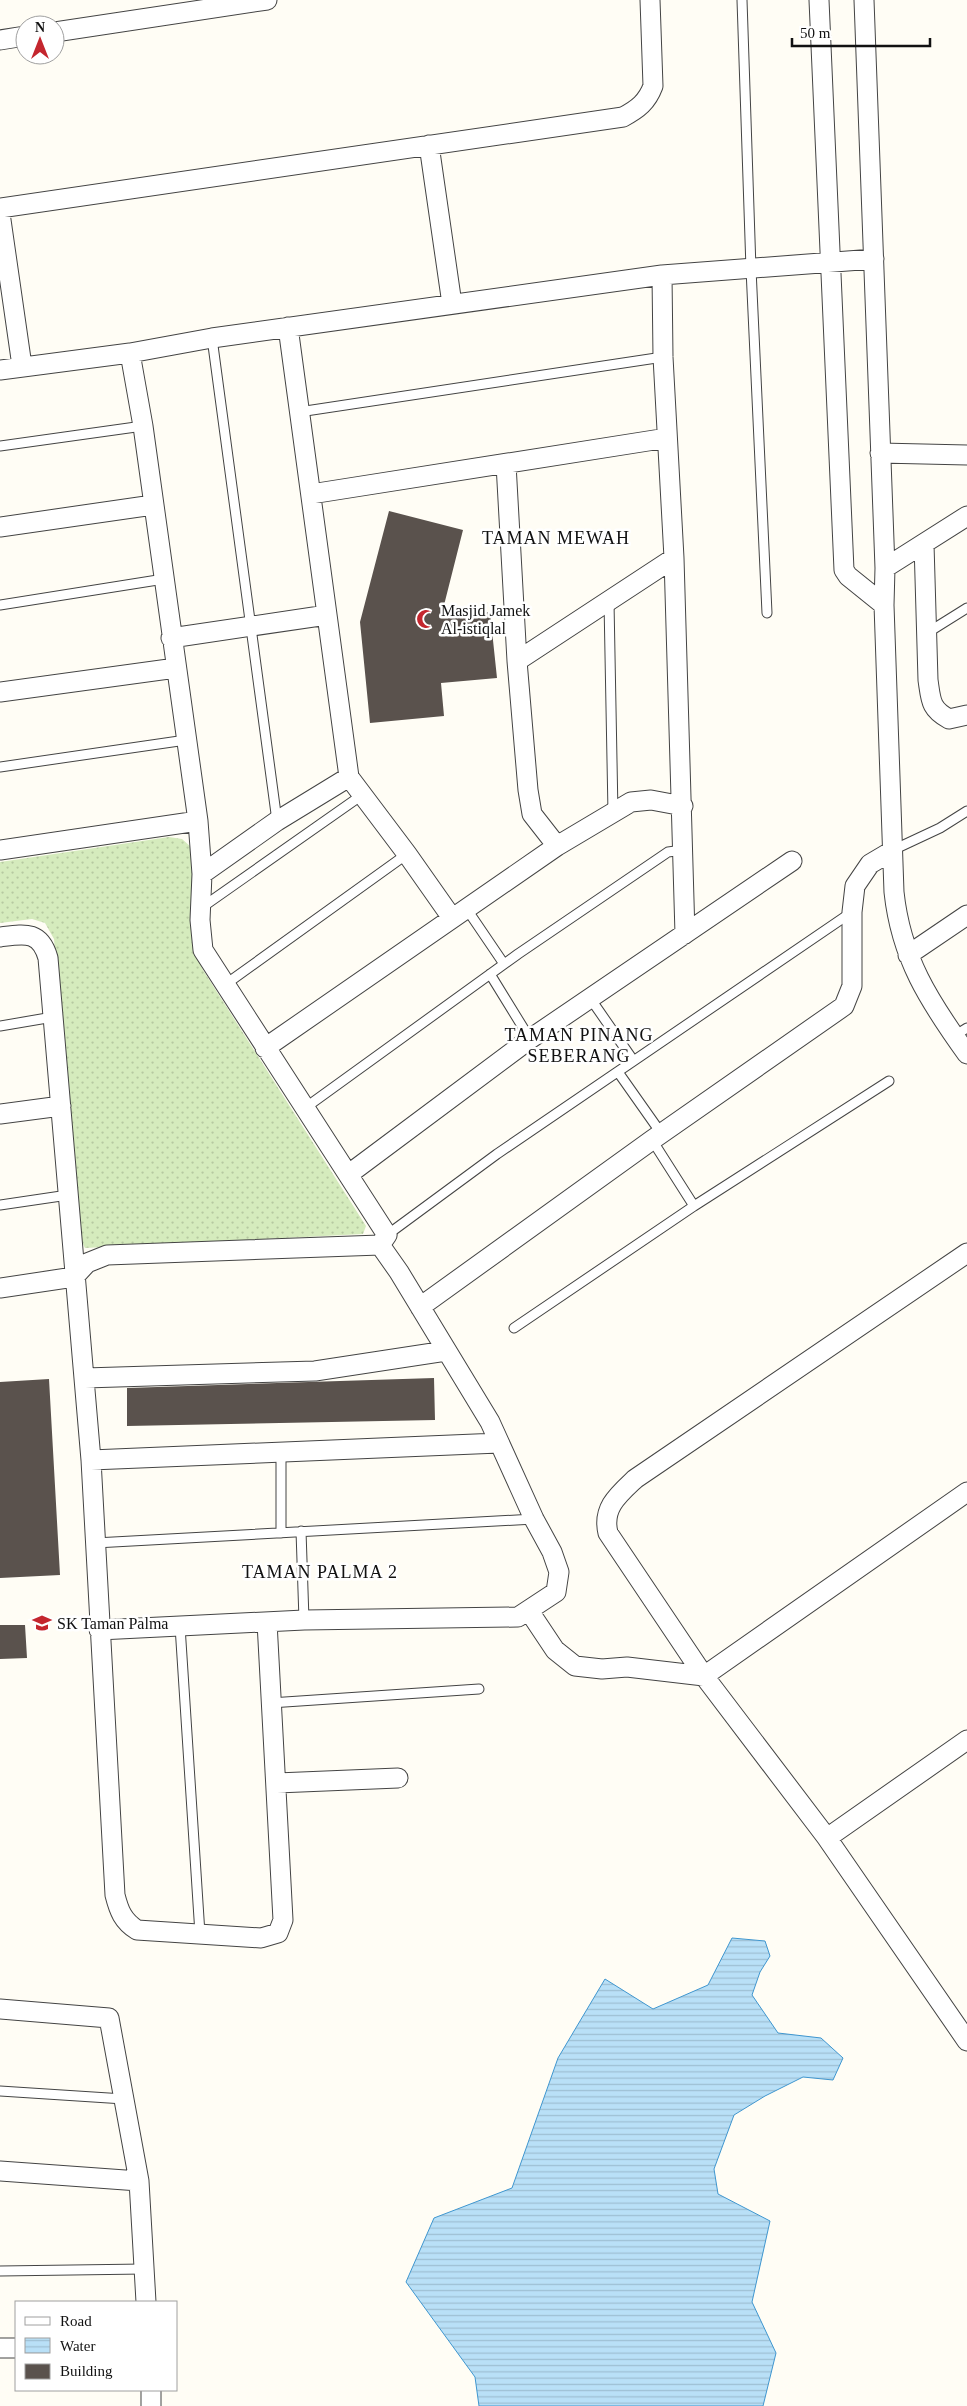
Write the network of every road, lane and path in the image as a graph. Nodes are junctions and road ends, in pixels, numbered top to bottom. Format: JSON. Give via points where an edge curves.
{"nodes":[{"id":1,"x":267,"y":0,"type":"edge"},
{"id":2,"x":650,"y":0,"type":"edge"},
{"id":3,"x":742,"y":0,"type":"edge"},
{"id":4,"x":819,"y":0,"type":"edge"},
{"id":5,"x":864,"y":0,"type":"edge"},
{"id":6,"x":65,"y":30,"type":"edge"},
{"id":7,"x":15,"y":38,"type":"edge"},
{"id":8,"x":0,"y":40,"type":"edge"},
{"id":9,"x":429,"y":145,"type":"junction"},
{"id":10,"x":0,"y":208,"type":"edge"},
{"id":11,"x":0,"y":213,"type":"edge"},
{"id":12,"x":874,"y":260,"type":"junction"},
{"id":13,"x":829,"y":261,"type":"junction"},
{"id":14,"x":751,"y":269,"type":"junction"},
{"id":15,"x":662,"y":275,"type":"junction"},
{"id":16,"x":452,"y":304,"type":"junction"},
{"id":17,"x":288,"y":327,"type":"junction"},
{"id":18,"x":212,"y":338,"type":"junction"},
{"id":19,"x":130,"y":353,"type":"junction"},
{"id":20,"x":663,"y":357,"type":"junction"},
{"id":21,"x":22,"y":366,"type":"junction"},
{"id":22,"x":0,"y":370,"type":"edge"},
{"id":23,"x":300,"y":412,"type":"junction"},
{"id":24,"x":142,"y":426,"type":"junction"},
{"id":25,"x":667,"y":438,"type":"junction"},
{"id":26,"x":0,"y":446,"type":"edge"},
{"id":27,"x":880,"y":453,"type":"junction"},
{"id":28,"x":967,"y":455,"type":"edge"},
{"id":29,"x":506,"y":464,"type":"junction"},
{"id":30,"x":311,"y":494,"type":"junction"},
{"id":31,"x":153,"y":505,"type":"junction"},
{"id":32,"x":967,"y":516,"type":"edge"},
{"id":33,"x":0,"y":527,"type":"edge"},
{"id":34,"x":924,"y":544,"type":"junction"},
{"id":35,"x":674,"y":558,"type":"junction"},
{"id":36,"x":886,"y":568,"type":"junction"},
{"id":37,"x":164,"y":579,"type":"junction"},
{"id":38,"x":609,"y":602,"type":"junction"},
{"id":39,"x":0,"y":605,"type":"edge"},
{"id":40,"x":884,"y":605,"type":"junction"},
{"id":41,"x":967,"y":608,"type":"edge"},
{"id":42,"x":767,"y":612,"type":"dead end"},
{"id":43,"x":327,"y":615,"type":"junction"},
{"id":44,"x":253,"y":627,"type":"junction"},
{"id":45,"x":927,"y":634,"type":"junction"},
{"id":46,"x":172,"y":638,"type":"junction"},
{"id":47,"x":517,"y":662,"type":"junction"},
{"id":48,"x":176,"y":668,"type":"junction"},
{"id":49,"x":0,"y":692,"type":"edge"},
{"id":50,"x":967,"y":715,"type":"edge"},
{"id":51,"x":186,"y":740,"type":"junction"},
{"id":52,"x":0,"y":767,"type":"edge"},
{"id":53,"x":348,"y":777,"type":"junction"},
{"id":54,"x":362,"y":795,"type":"junction"},
{"id":55,"x":682,"y":806,"type":"junction"},
{"id":56,"x":967,"y":810,"type":"edge"},
{"id":57,"x":613,"y":813,"type":"junction"},
{"id":58,"x":198,"y":821,"type":"junction"},
{"id":59,"x":277,"y":821,"type":"junction"},
{"id":60,"x":557,"y":846,"type":"junction"},
{"id":61,"x":0,"y":850,"type":"edge"},
{"id":62,"x":684,"y":850,"type":"junction"},
{"id":63,"x":892,"y":851,"type":"junction"},
{"id":64,"x":407,"y":854,"type":"junction"},
{"id":65,"x":792,"y":861,"type":"dead end"},
{"id":66,"x":202,"y":874,"type":"junction"},
{"id":67,"x":200,"y":908,"type":"junction"},
{"id":68,"x":852,"y":912,"type":"junction"},
{"id":69,"x":459,"y":913,"type":"junction"},
{"id":70,"x":967,"y":915,"type":"edge"},
{"id":71,"x":685,"y":934,"type":"junction"},
{"id":72,"x":0,"y":937,"type":"edge"},
{"id":73,"x":908,"y":955,"type":"junction"},
{"id":74,"x":504,"y":964,"type":"junction"},
{"id":75,"x":490,"y":974,"type":"junction"},
{"id":76,"x":226,"y":984,"type":"junction"},
{"id":77,"x":590,"y":998,"type":"junction"},
{"id":78,"x":53,"y":1017,"type":"junction"},
{"id":79,"x":0,"y":1026,"type":"edge"},
{"id":80,"x":961,"y":1032,"type":"edge"},
{"id":81,"x":530,"y":1039,"type":"junction"},
{"id":82,"x":265,"y":1048,"type":"junction"},
{"id":83,"x":967,"y":1054,"type":"edge"},
{"id":84,"x":634,"y":1060,"type":"junction"},
{"id":85,"x":618,"y":1072,"type":"junction"},
{"id":86,"x":890,"y":1081,"type":"dead end"},
{"id":87,"x":61,"y":1106,"type":"junction"},
{"id":88,"x":305,"y":1108,"type":"junction"},
{"id":89,"x":0,"y":1114,"type":"edge"},
{"id":90,"x":656,"y":1137,"type":"junction"},
{"id":91,"x":348,"y":1174,"type":"junction"},
{"id":92,"x":68,"y":1195,"type":"junction"},
{"id":93,"x":0,"y":1205,"type":"edge"},
{"id":94,"x":694,"y":1206,"type":"junction"},
{"id":95,"x":383,"y":1240,"type":"junction"},
{"id":96,"x":967,"y":1252,"type":"edge"},
{"id":97,"x":74,"y":1277,"type":"junction"},
{"id":98,"x":0,"y":1288,"type":"edge"},
{"id":99,"x":420,"y":1307,"type":"junction"},
{"id":100,"x":514,"y":1328,"type":"dead end"},
{"id":101,"x":446,"y":1350,"type":"junction"},
{"id":102,"x":85,"y":1378,"type":"junction"},
{"id":103,"x":499,"y":1443,"type":"junction"},
{"id":104,"x":280,"y":1450,"type":"junction"},
{"id":105,"x":91,"y":1460,"type":"junction"},
{"id":106,"x":967,"y":1492,"type":"edge"},
{"id":107,"x":534,"y":1520,"type":"junction"},
{"id":108,"x":301,"y":1531,"type":"junction"},
{"id":109,"x":281,"y":1532,"type":"junction"},
{"id":110,"x":95,"y":1542,"type":"junction"},
{"id":111,"x":529,"y":1611,"type":"junction"},
{"id":112,"x":304,"y":1620,"type":"junction"},
{"id":113,"x":266,"y":1622,"type":"junction"},
{"id":114,"x":180,"y":1626,"type":"junction"},
{"id":115,"x":99,"y":1630,"type":"junction"},
{"id":116,"x":704,"y":1676,"type":"junction"},
{"id":117,"x":479,"y":1689,"type":"dead end"},
{"id":118,"x":270,"y":1703,"type":"junction"},
{"id":119,"x":967,"y":1740,"type":"edge"},
{"id":120,"x":398,"y":1778,"type":"dead end"},
{"id":121,"x":277,"y":1784,"type":"junction"},
{"id":122,"x":827,"y":1838,"type":"junction"},
{"id":123,"x":200,"y":1934,"type":"junction"},
{"id":124,"x":0,"y":2009,"type":"edge"},
{"id":125,"x":967,"y":2041,"type":"edge"},
{"id":126,"x":0,"y":2091,"type":"edge"},
{"id":127,"x":124,"y":2099,"type":"junction"},
{"id":128,"x":0,"y":2171,"type":"edge"},
{"id":129,"x":139,"y":2181,"type":"junction"},
{"id":130,"x":144,"y":2269,"type":"junction"},
{"id":131,"x":0,"y":2271,"type":"edge"},
{"id":132,"x":146,"y":2301,"type":"edge"},
{"id":133,"x":0,"y":2348,"type":"edge"},
{"id":134,"x":15,"y":2348,"type":"edge"},
{"id":135,"x":151,"y":2391,"type":"edge"},
{"id":136,"x":151,"y":2406,"type":"edge"}],
"edges":[{"from":1,"to":6,"type":"street"},
{"from":2,"to":9,"type":"street","via":[[653,86],[649,97],[638,109],[623,117],[602,121]]},
{"from":3,"to":14,"type":"lane"},
{"from":4,"to":13,"type":"street"},
{"from":5,"to":12,"type":"street"},
{"from":7,"to":8,"type":"street"},
{"from":9,"to":10,"type":"street"},
{"from":9,"to":16,"type":"street"},
{"from":11,"to":21,"type":"street"},
{"from":12,"to":13,"type":"street"},
{"from":12,"to":27,"type":"street"},
{"from":13,"to":14,"type":"street"},
{"from":13,"to":40,"type":"street","via":[[844,570]]},
{"from":14,"to":15,"type":"street"},
{"from":14,"to":42,"type":"lane"},
{"from":15,"to":16,"type":"street"},
{"from":15,"to":20,"type":"street"},
{"from":16,"to":17,"type":"street"},
{"from":17,"to":18,"type":"street"},
{"from":17,"to":23,"type":"street"},
{"from":18,"to":19,"type":"street"},
{"from":18,"to":44,"type":"lane"},
{"from":19,"to":21,"type":"street"},
{"from":19,"to":24,"type":"street"},
{"from":20,"to":23,"type":"lane"},
{"from":20,"to":25,"type":"street"},
{"from":21,"to":22,"type":"street"},
{"from":23,"to":30,"type":"street"},
{"from":24,"to":26,"type":"lane"},
{"from":24,"to":31,"type":"street"},
{"from":25,"to":29,"type":"street"},
{"from":25,"to":35,"type":"street"},
{"from":27,"to":28,"type":"street"},
{"from":27,"to":36,"type":"street"},
{"from":29,"to":30,"type":"street"},
{"from":29,"to":47,"type":"street"},
{"from":30,"to":43,"type":"street"},
{"from":31,"to":33,"type":"street"},
{"from":31,"to":37,"type":"street"},
{"from":32,"to":34,"type":"street"},
{"from":34,"to":36,"type":"street"},
{"from":34,"to":45,"type":"street"},
{"from":35,"to":38,"type":"street"},
{"from":35,"to":55,"type":"street"},
{"from":36,"to":40,"type":"street"},
{"from":37,"to":39,"type":"lane"},
{"from":37,"to":46,"type":"street"},
{"from":38,"to":47,"type":"street"},
{"from":38,"to":57,"type":"lane"},
{"from":40,"to":63,"type":"street"},
{"from":41,"to":45,"type":"lane"},
{"from":43,"to":44,"type":"street"},
{"from":43,"to":53,"type":"street"},
{"from":44,"to":46,"type":"street"},
{"from":44,"to":59,"type":"lane"},
{"from":45,"to":50,"type":"street","via":[[931,702],[938,713],[949,720]]},
{"from":46,"to":48,"type":"street"},
{"from":47,"to":60,"type":"street","via":[[532,814]]},
{"from":48,"to":49,"type":"street"},
{"from":48,"to":51,"type":"street"},
{"from":51,"to":52,"type":"lane"},
{"from":51,"to":58,"type":"street"},
{"from":53,"to":54,"type":"street"},
{"from":53,"to":59,"type":"street"},
{"from":54,"to":64,"type":"street"},
{"from":54,"to":67,"type":"lane"},
{"from":55,"to":57,"type":"street","via":[[641,800]]},
{"from":55,"to":62,"type":"street"},
{"from":56,"to":63,"type":"lane","via":[[933,832]]},
{"from":57,"to":60,"type":"street"},
{"from":58,"to":61,"type":"street"},
{"from":58,"to":66,"type":"street"},
{"from":59,"to":66,"type":"street"},
{"from":60,"to":69,"type":"street"},
{"from":62,"to":71,"type":"street"},
{"from":62,"to":74,"type":"lane","via":[[668,852]]},
{"from":63,"to":68,"type":"street","via":[[870,864],[855,886]]},
{"from":63,"to":73,"type":"street","via":[[897,922]]},
{"from":64,"to":69,"type":"street"},
{"from":64,"to":76,"type":"lane"},
{"from":65,"to":71,"type":"street"},
{"from":66,"to":67,"type":"street"},
{"from":67,"to":76,"type":"street","via":[[204,950]]},
{"from":68,"to":84,"type":"lane"},
{"from":68,"to":90,"type":"street","via":[[854,968],[852,986],[844,1006]]},
{"from":69,"to":74,"type":"lane"},
{"from":69,"to":82,"type":"street"},
{"from":70,"to":73,"type":"street"},
{"from":71,"to":77,"type":"street"},
{"from":72,"to":78,"type":"street","via":[[24,934],[35,937],[45,946]]},
{"from":73,"to":80,"type":"street","via":[[932,1005]]},
{"from":74,"to":75,"type":"lane"},
{"from":75,"to":81,"type":"lane"},
{"from":75,"to":88,"type":"lane"},
{"from":76,"to":82,"type":"street"},
{"from":77,"to":81,"type":"street"},
{"from":77,"to":84,"type":"lane"},
{"from":78,"to":79,"type":"lane"},
{"from":78,"to":87,"type":"street"},
{"from":80,"to":83,"type":"street"},
{"from":81,"to":91,"type":"street"},
{"from":82,"to":88,"type":"street"},
{"from":84,"to":85,"type":"lane"},
{"from":85,"to":90,"type":"lane"},
{"from":85,"to":95,"type":"lane","via":[[497,1154]]},
{"from":86,"to":94,"type":"lane"},
{"from":87,"to":89,"type":"street"},
{"from":87,"to":92,"type":"street"},
{"from":88,"to":91,"type":"street"},
{"from":90,"to":94,"type":"lane"},
{"from":90,"to":99,"type":"street"},
{"from":91,"to":95,"type":"street"},
{"from":92,"to":93,"type":"lane"},
{"from":92,"to":97,"type":"street"},
{"from":94,"to":100,"type":"lane"},
{"from":95,"to":97,"type":"street","via":[[108,1255],[87,1263]]},
{"from":95,"to":99,"type":"street"},
{"from":96,"to":116,"type":"street","via":[[635,1479],[615,1498],[607,1511],[605,1524],[608,1534]]},
{"from":97,"to":98,"type":"street"},
{"from":97,"to":102,"type":"street"},
{"from":99,"to":101,"type":"street"},
{"from":101,"to":102,"type":"street","via":[[315,1371]]},
{"from":101,"to":103,"type":"street","via":[[490,1422]]},
{"from":102,"to":105,"type":"street"},
{"from":103,"to":104,"type":"street"},
{"from":103,"to":107,"type":"street"},
{"from":104,"to":105,"type":"street"},
{"from":104,"to":109,"type":"lane"},
{"from":105,"to":110,"type":"street"},
{"from":106,"to":116,"type":"street"},
{"from":107,"to":108,"type":"lane"},
{"from":107,"to":111,"type":"street","via":[[559,1572],[556,1592]]},
{"from":108,"to":109,"type":"lane"},
{"from":108,"to":112,"type":"lane"},
{"from":109,"to":110,"type":"lane"},
{"from":110,"to":115,"type":"street"},
{"from":111,"to":112,"type":"street","via":[[518,1617]]},
{"from":111,"to":116,"type":"street","via":[[555,1650],[575,1666],[602,1669],[634,1667]]},
{"from":112,"to":113,"type":"street"},
{"from":113,"to":114,"type":"street"},
{"from":113,"to":118,"type":"street"},
{"from":114,"to":115,"type":"street"},
{"from":114,"to":123,"type":"lane"},
{"from":115,"to":123,"type":"street","via":[[115,1895],[120,1913],[127,1924],[137,1930]]},
{"from":116,"to":122,"type":"street"},
{"from":117,"to":118,"type":"lane"},
{"from":118,"to":121,"type":"street"},
{"from":119,"to":122,"type":"street"},
{"from":120,"to":121,"type":"street"},
{"from":121,"to":123,"type":"street","via":[[283,1920],[278,1933],[261,1938]]},
{"from":122,"to":125,"type":"street"},
{"from":124,"to":127,"type":"street","via":[[109,2018]]},
{"from":126,"to":127,"type":"lane"},
{"from":127,"to":129,"type":"street"},
{"from":128,"to":129,"type":"street"},
{"from":129,"to":130,"type":"street"},
{"from":130,"to":131,"type":"lane"},
{"from":130,"to":132,"type":"street"},
{"from":133,"to":134,"type":"street"},
{"from":135,"to":136,"type":"street"}]}
